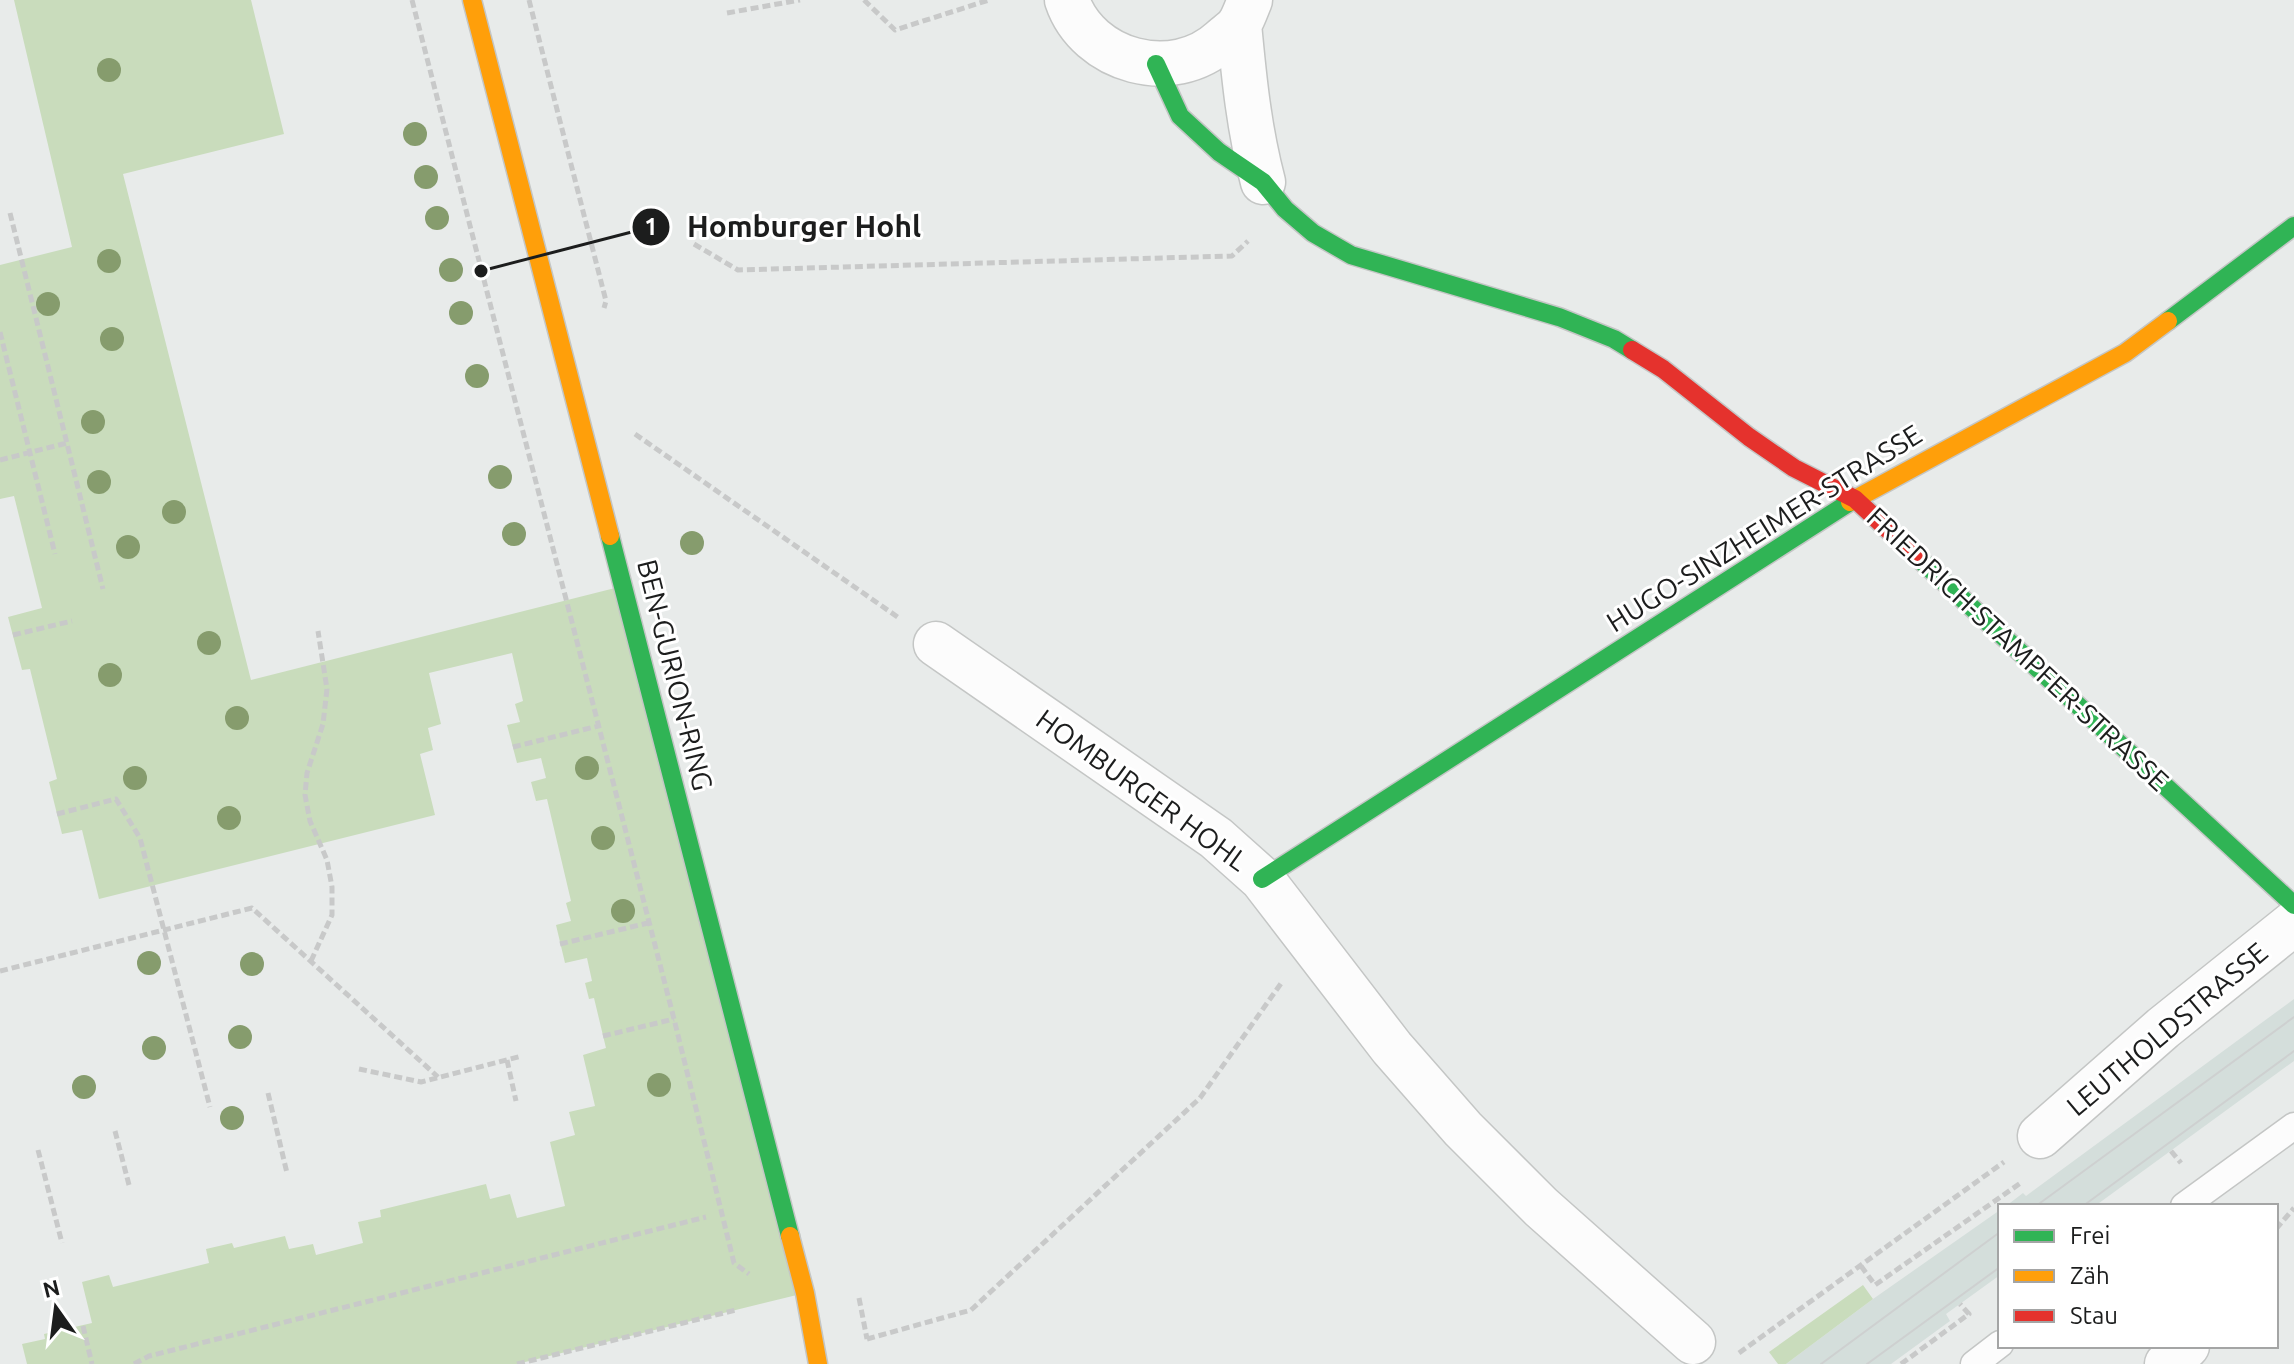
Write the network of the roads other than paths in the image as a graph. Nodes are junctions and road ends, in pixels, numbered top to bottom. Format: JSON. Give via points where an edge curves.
{"nodes":[{"id":1,"x":472,"y":0,"type":"edge"},
{"id":2,"x":1067,"y":0,"type":"edge"},
{"id":3,"x":1244,"y":12,"type":"edge"},
{"id":4,"x":1156,"y":64,"type":"junction"},
{"id":5,"x":1274,"y":195,"type":"junction"},
{"id":6,"x":2294,"y":226,"type":"edge"},
{"id":7,"x":1855,"y":499,"type":"junction"},
{"id":8,"x":936,"y":644,"type":"road end"},
{"id":9,"x":1262,"y":879,"type":"junction"},
{"id":10,"x":2294,"y":905,"type":"edge"},
{"id":11,"x":2294,"y":923,"type":"edge"},
{"id":12,"x":2294,"y":1126,"type":"edge"},
{"id":13,"x":2040,"y":1136,"type":"road end"},
{"id":14,"x":2187,"y":1204,"type":"edge"},
{"id":15,"x":1693,"y":1342,"type":"road end"},
{"id":16,"x":1998,"y":1346,"type":"edge"},
{"id":17,"x":2185,"y":1348,"type":"edge"},
{"id":18,"x":818,"y":1364,"type":"edge"},
{"id":19,"x":1974,"y":1364,"type":"edge"},
{"id":20,"x":2167,"y":1364,"type":"edge"}],
"edges":[{"from":1,"to":18,"type":"street","name":"BEN-GURION-RING","via":[[805,1293]]},
{"from":2,"to":4,"type":"street","via":[[1093,40],[1127,59]]},
{"from":3,"to":4,"type":"street","via":[[1213,49],[1180,62]]},
{"from":3,"to":5,"type":"street","via":[[1252,140]]},
{"from":4,"to":5,"type":"street","name":"FRIEDRICH-STAMPFER-STRASSE","via":[[1180,116]]},
{"from":5,"to":7,"type":"street","name":"FRIEDRICH-STAMPFER-STRASSE","via":[[1313,233],[1351,255],[1559,317],[1614,339],[1663,369],[1794,468]]},
{"from":6,"to":7,"type":"street","name":"HUGO-SINZHEIMER-STRASSE","via":[[2125,353]]},
{"from":7,"to":9,"type":"street","name":"HUGO-SINZHEIMER-STRASSE"},
{"from":7,"to":10,"type":"street","name":"FRIEDRICH-STAMPFER-STRASSE"},
{"from":8,"to":9,"type":"street","name":"HOMBURGER HOHL","via":[[1216,838]]},
{"from":9,"to":15,"type":"street","name":"HOMBURGER HOHL","via":[[1392,1048],[1463,1129],[1541,1207]]},
{"from":11,"to":13,"type":"street","name":"LEUTHOLDSTRASSE"},
{"from":12,"to":14,"type":"lane"},
{"from":16,"to":19,"type":"lane"},
{"from":17,"to":20,"type":"street"}]}
